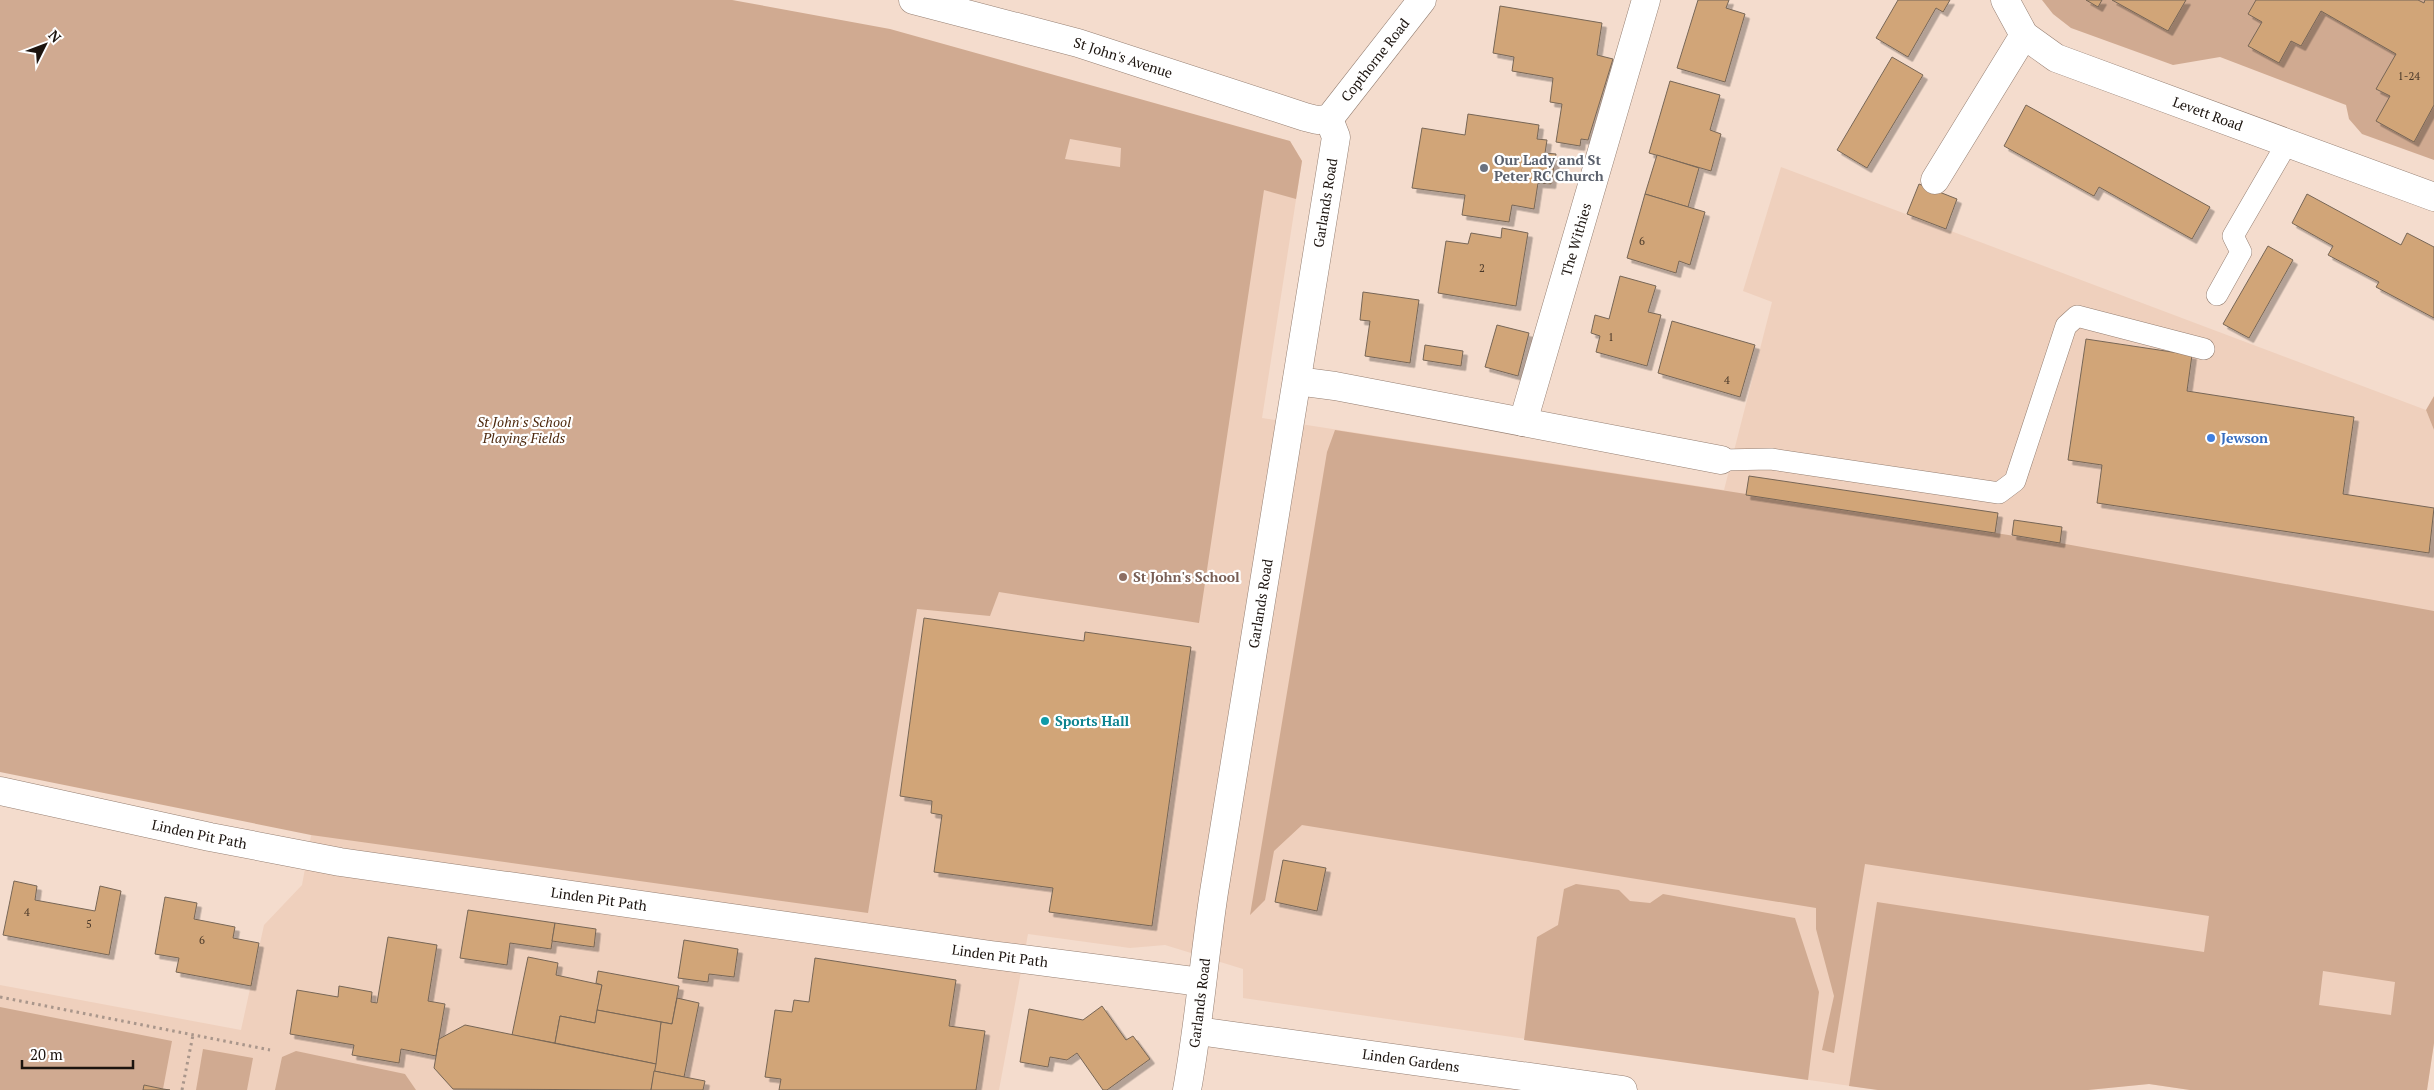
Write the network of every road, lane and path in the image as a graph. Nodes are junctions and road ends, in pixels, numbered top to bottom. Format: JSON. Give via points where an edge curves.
{"nodes":[{"id":1,"x":913,"y":0,"type":"edge"},
{"id":2,"x":1422,"y":0,"type":"edge"},
{"id":3,"x":1646,"y":0,"type":"edge"},
{"id":4,"x":2005,"y":0,"type":"edge"},
{"id":5,"x":2024,"y":35,"type":"junction"},
{"id":6,"x":1330,"y":119,"type":"junction"},
{"id":7,"x":2287,"y":143,"type":"junction"},
{"id":8,"x":1935,"y":180,"type":"dead end"},
{"id":9,"x":2434,"y":196,"type":"edge"},
{"id":10,"x":2217,"y":295,"type":"dead end"},
{"id":11,"x":2204,"y":349,"type":"dead end"},
{"id":12,"x":1297,"y":381,"type":"junction"},
{"id":13,"x":1523,"y":422,"type":"junction"},
{"id":14,"x":1721,"y":460,"type":"joint"},
{"id":15,"x":0,"y":791,"type":"edge"},
{"id":16,"x":1201,"y":982,"type":"junction"},
{"id":17,"x":0,"y":997,"type":"edge"},
{"id":18,"x":1198,"y":1032,"type":"junction"},
{"id":19,"x":193,"y":1035,"type":"junction"},
{"id":20,"x":270,"y":1050,"type":"dead end"},
{"id":21,"x":182,"y":1090,"type":"edge"},
{"id":22,"x":1187,"y":1090,"type":"edge"},
{"id":23,"x":1623,"y":1090,"type":"edge"}],
"edges":[{"from":1,"to":6,"type":"street","name":"St John's Avenue","via":[[1078,43],[1305,117]]},
{"from":2,"to":6,"type":"street","name":"Copthorne Road"},
{"from":3,"to":13,"type":"street","name":"The Withies"},
{"from":4,"to":5,"type":"street","name":"Levett Road"},
{"from":5,"to":7,"type":"street","name":"Levett Road","via":[[2056,58]]},
{"from":5,"to":8,"type":"street"},
{"from":6,"to":12,"type":"street","name":"Garlands Road","via":[[1336,137]]},
{"from":7,"to":9,"type":"street","name":"Levett Road"},
{"from":7,"to":10,"type":"lane","via":[[2233,236],[2241,252]]},
{"from":11,"to":14,"type":"lane","via":[[2077,316],[2066,326],[2015,481],[1999,493],[1772,459]]},
{"from":12,"to":13,"type":"street"},
{"from":12,"to":16,"type":"street","name":"Garlands Road"},
{"from":13,"to":14,"type":"street"},
{"from":15,"to":16,"type":"street","name":"Linden Pit Path","via":[[340,862]]},
{"from":16,"to":18,"type":"street","name":"Garlands Road"},
{"from":17,"to":19,"type":"path"},
{"from":18,"to":22,"type":"street","name":"Garlands Road"},
{"from":18,"to":23,"type":"street","name":"Linden Gardens"},
{"from":19,"to":20,"type":"path"},
{"from":19,"to":21,"type":"path"}]}
